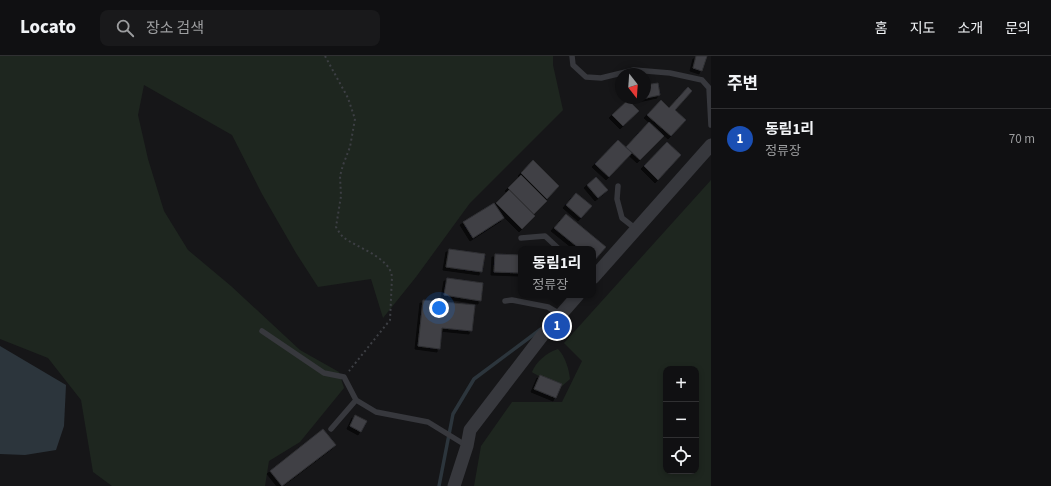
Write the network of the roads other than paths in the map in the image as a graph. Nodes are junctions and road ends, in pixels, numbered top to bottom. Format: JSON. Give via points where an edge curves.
{"nodes":[{"id":1,"x":572,"y":56,"type":"edge"},
{"id":2,"x":711,"y":125,"type":"edge"},
{"id":3,"x":711,"y":145,"type":"edge"},
{"id":4,"x":618,"y":186,"type":"dead end"},
{"id":5,"x":636,"y":229,"type":"junction"},
{"id":6,"x":521,"y":238,"type":"dead end"},
{"id":7,"x":556,"y":246,"type":"edge"},
{"id":8,"x":596,"y":274,"type":"edge"},
{"id":9,"x":575,"y":298,"type":"edge"},
{"id":10,"x":505,"y":301,"type":"dead end"},
{"id":11,"x":560,"y":315,"type":"junction"},
{"id":12,"x":262,"y":331,"type":"dead end"},
{"id":13,"x":356,"y":400,"type":"junction"},
{"id":14,"x":331,"y":429,"type":"dead end"},
{"id":15,"x":461,"y":443,"type":"junction"},
{"id":16,"x":454,"y":486,"type":"edge"}],
"edges":[{"from":1,"to":2,"type":"lane","via":[[573,65],[586,77],[601,78],[634,70],[670,73],[702,80],[709,88]]},
{"from":3,"to":5,"type":"street"},
{"from":4,"to":5,"type":"lane","via":[[617,199],[622,218]]},
{"from":5,"to":8,"type":"street"},
{"from":6,"to":7,"type":"lane","via":[[545,236]]},
{"from":9,"to":11,"type":"street"},
{"from":10,"to":11,"type":"lane","via":[[548,306]]},
{"from":11,"to":15,"type":"street"},
{"from":12,"to":13,"type":"lane","via":[[324,373],[344,377]]},
{"from":13,"to":14,"type":"lane"},
{"from":13,"to":15,"type":"lane","via":[[376,412],[428,422]]},
{"from":15,"to":16,"type":"street"}]}
